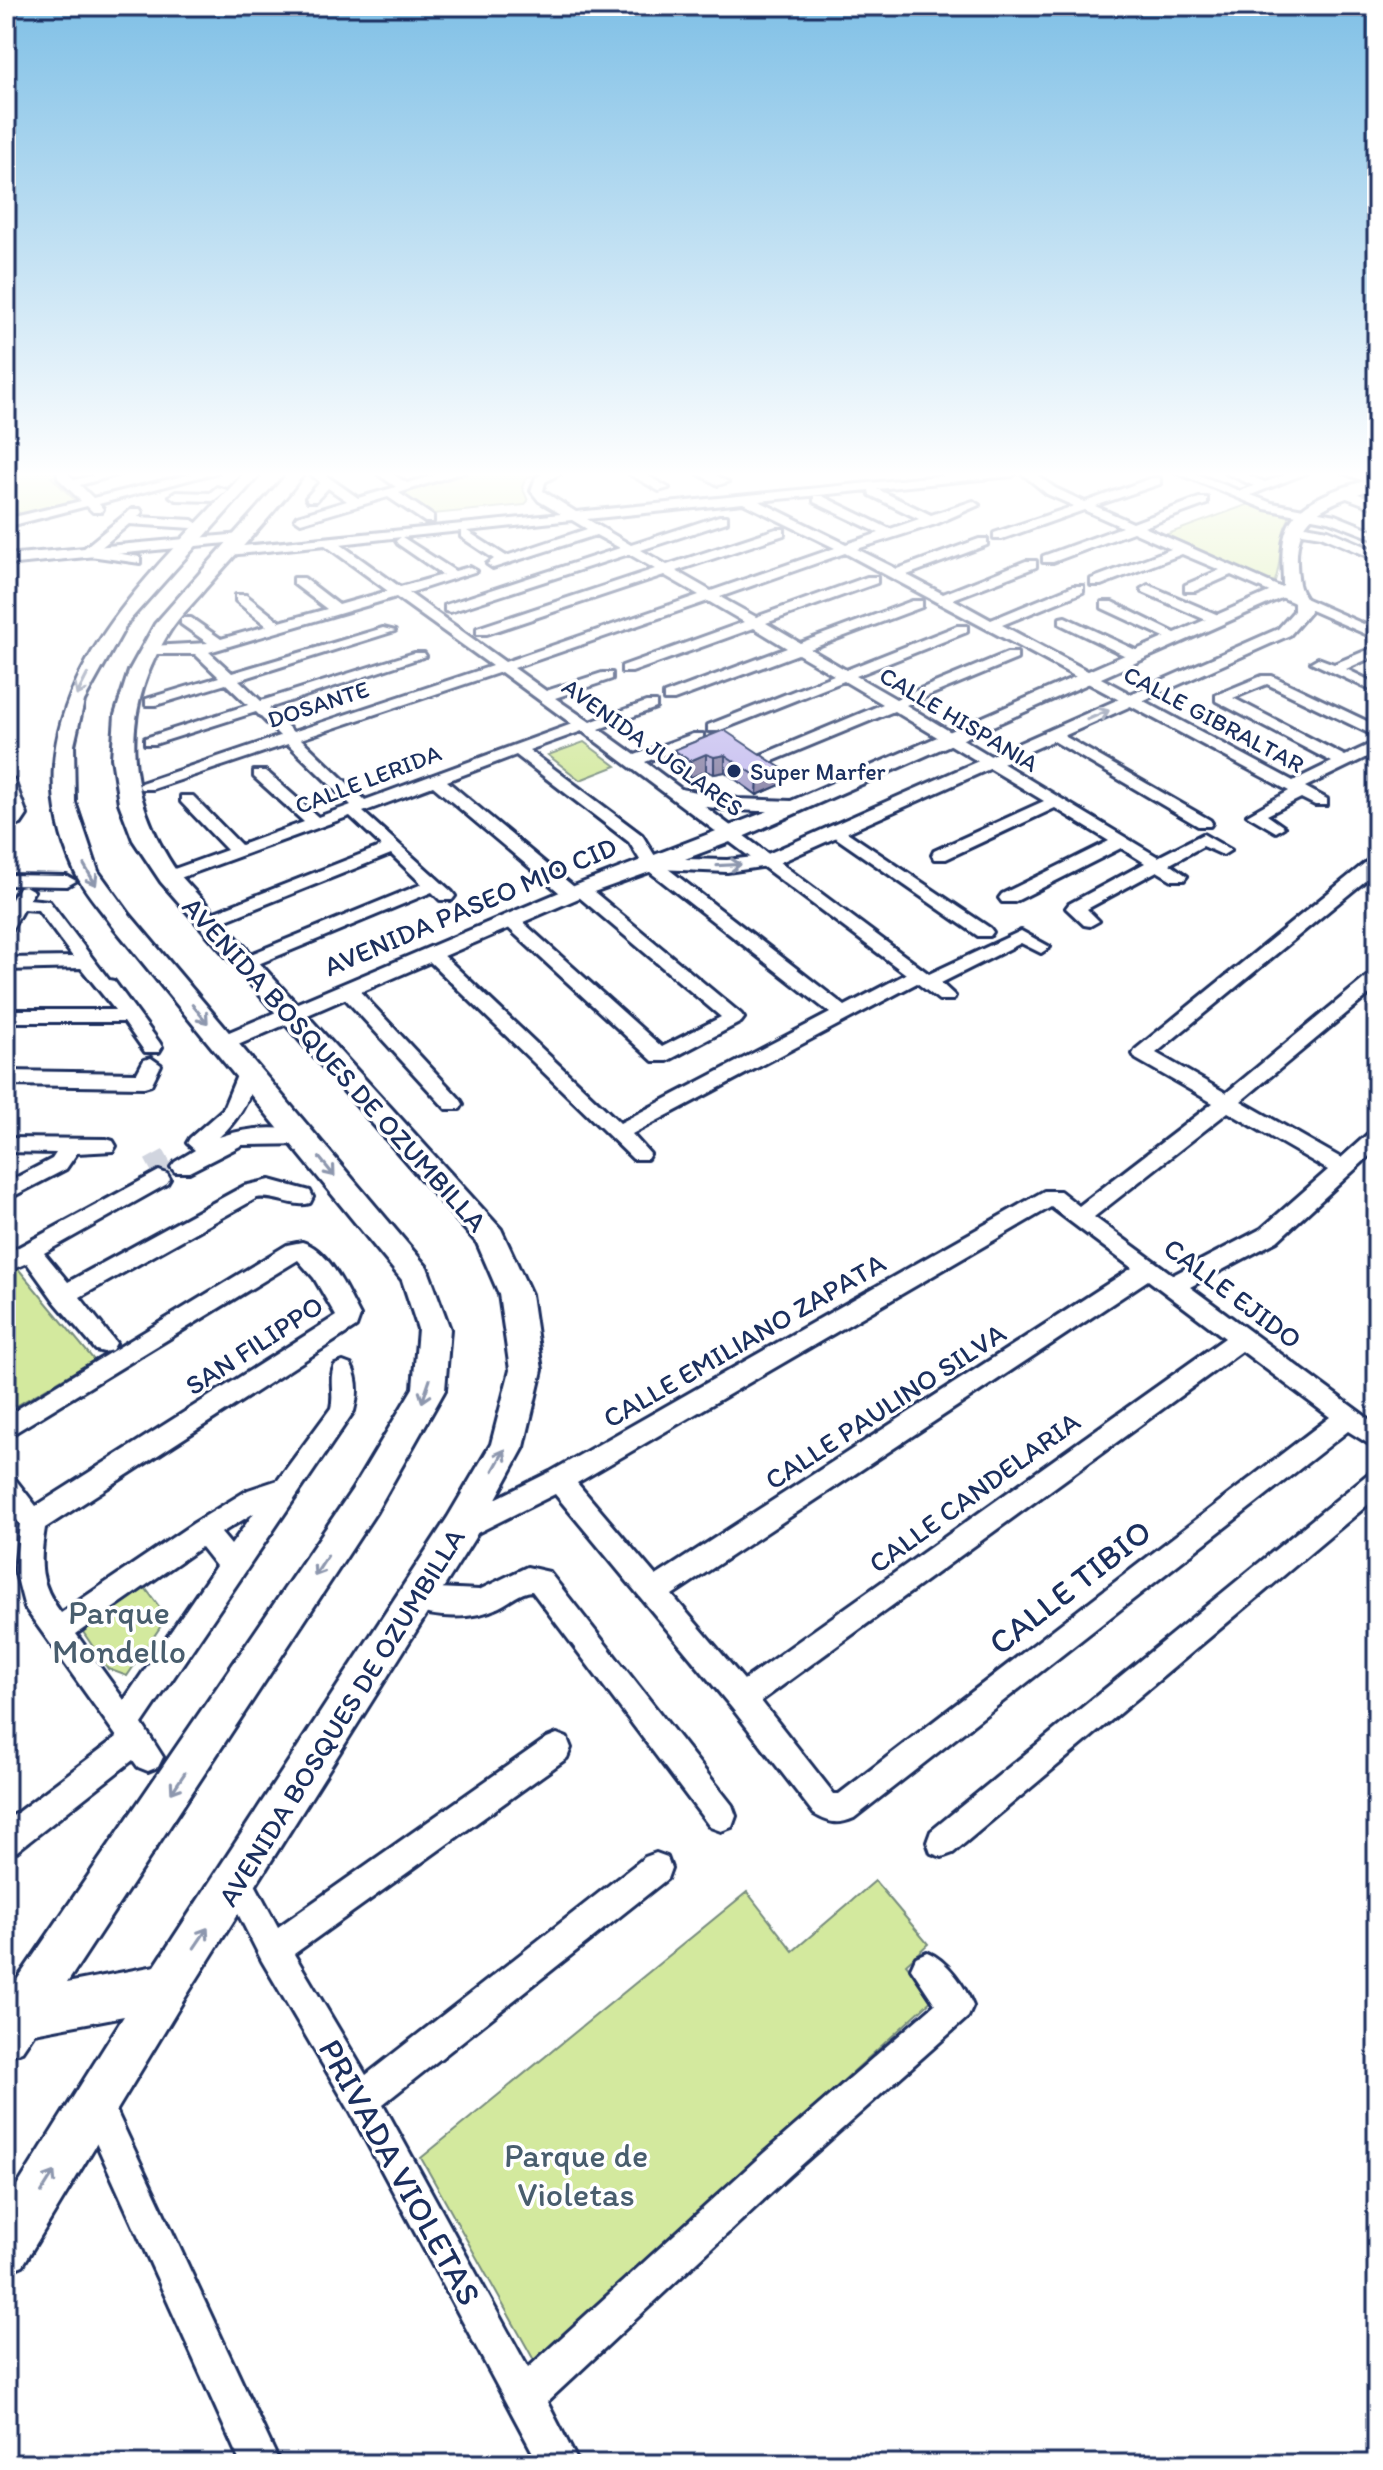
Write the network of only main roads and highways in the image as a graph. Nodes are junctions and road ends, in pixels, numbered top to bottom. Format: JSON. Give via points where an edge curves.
{"nodes":[{"id":1,"x":148,"y":587,"type":"edge"},
{"id":2,"x":197,"y":587,"type":"edge"},
{"id":3,"x":168,"y":1986,"type":"junction"},
{"id":4,"x":14,"y":2024,"type":"edge"},
{"id":5,"x":6,"y":2248,"type":"edge"}],
"edges":[{"from":1,"to":4,"type":"main road","one_way":true,"via":[[120,620],[74,701],[63,745],[64,802],[86,871],[416,1275],[434,1329],[429,1390],[322,1564]]},
{"from":3,"to":2,"type":"main road","name":"AVENIDA BOSQUES DE OZUMBILLA","one_way":true,"via":[[461,1528],[507,1447],[526,1370],[515,1294],[490,1237],[169,877],[144,840],[130,803],[123,758],[125,715],[139,671],[162,628]]},
{"from":3,"to":4,"type":"main road"},
{"from":5,"to":3,"type":"main road","name":"AVENIDA BOSQUES DE OZUMBILLA","one_way":true}]}
